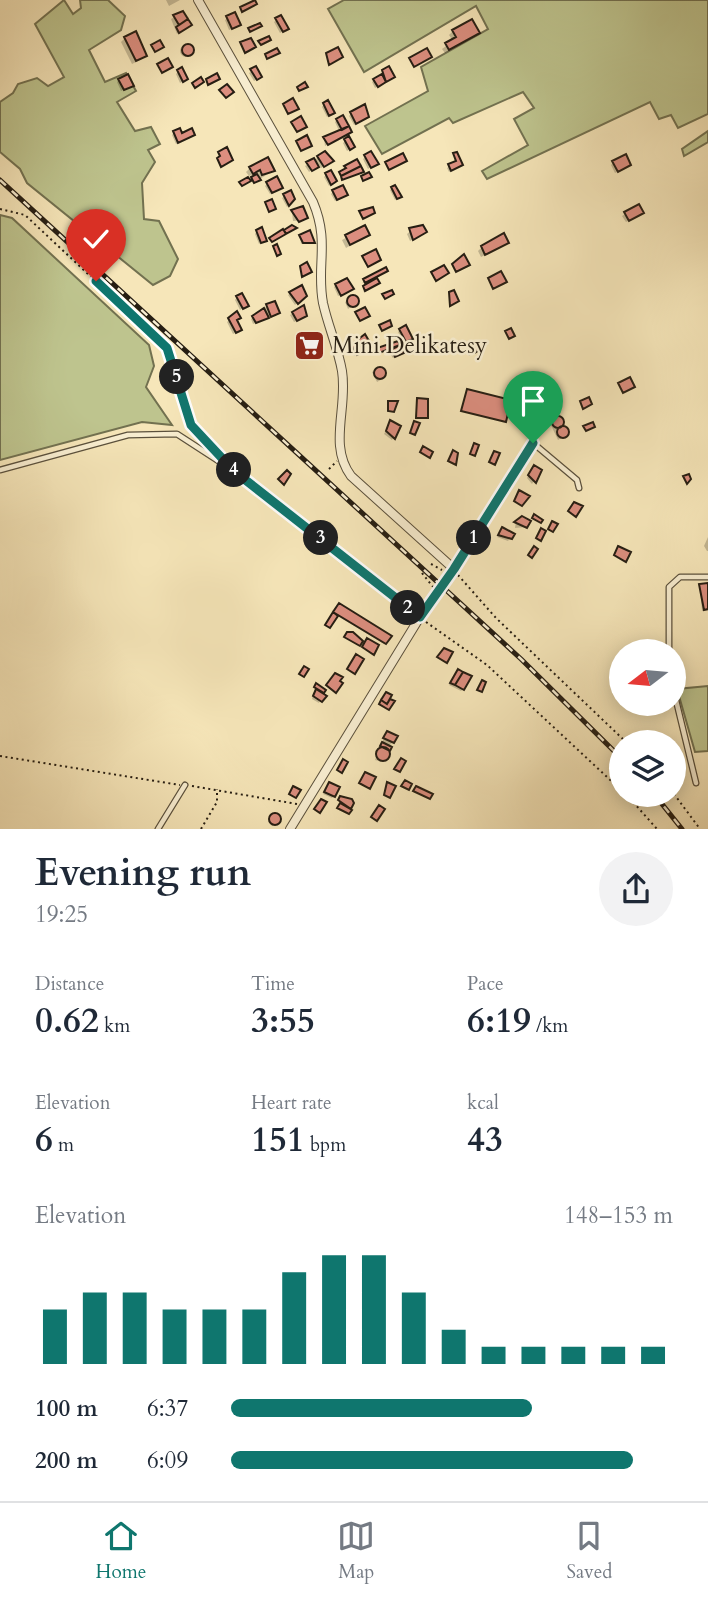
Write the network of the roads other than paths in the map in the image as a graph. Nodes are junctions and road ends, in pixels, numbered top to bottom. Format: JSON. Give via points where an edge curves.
{"nodes":[{"id":1,"x":198,"y":0,"type":"edge"},
{"id":2,"x":0,"y":470,"type":"edge"},
{"id":3,"x":579,"y":488,"type":"dead end"},
{"id":4,"x":454,"y":569,"type":"junction"},
{"id":5,"x":708,"y":577,"type":"edge"},
{"id":6,"x":420,"y":617,"type":"junction"},
{"id":7,"x":669,"y":639,"type":"edge"},
{"id":8,"x":680,"y":716,"type":"edge"},
{"id":9,"x":696,"y":783,"type":"dead end"},
{"id":10,"x":185,"y":785,"type":"road end"},
{"id":11,"x":158,"y":829,"type":"edge"},
{"id":12,"x":290,"y":829,"type":"edge"}],
"edges":[{"from":1,"to":4,"type":"street","via":[[322,223],[323,301],[342,372],[340,458],[351,476]]},
{"from":2,"to":6,"type":"lane","via":[[128,435],[177,434],[234,471]]},
{"from":3,"to":4,"type":"lane","via":[[577,480],[533,443]]},
{"from":4,"to":6,"type":"street"},
{"from":5,"to":7,"type":"lane","via":[[680,578],[669,586]]},
{"from":6,"to":12,"type":"street"},
{"from":8,"to":9,"type":"lane"},
{"from":10,"to":11,"type":"lane"}]}
